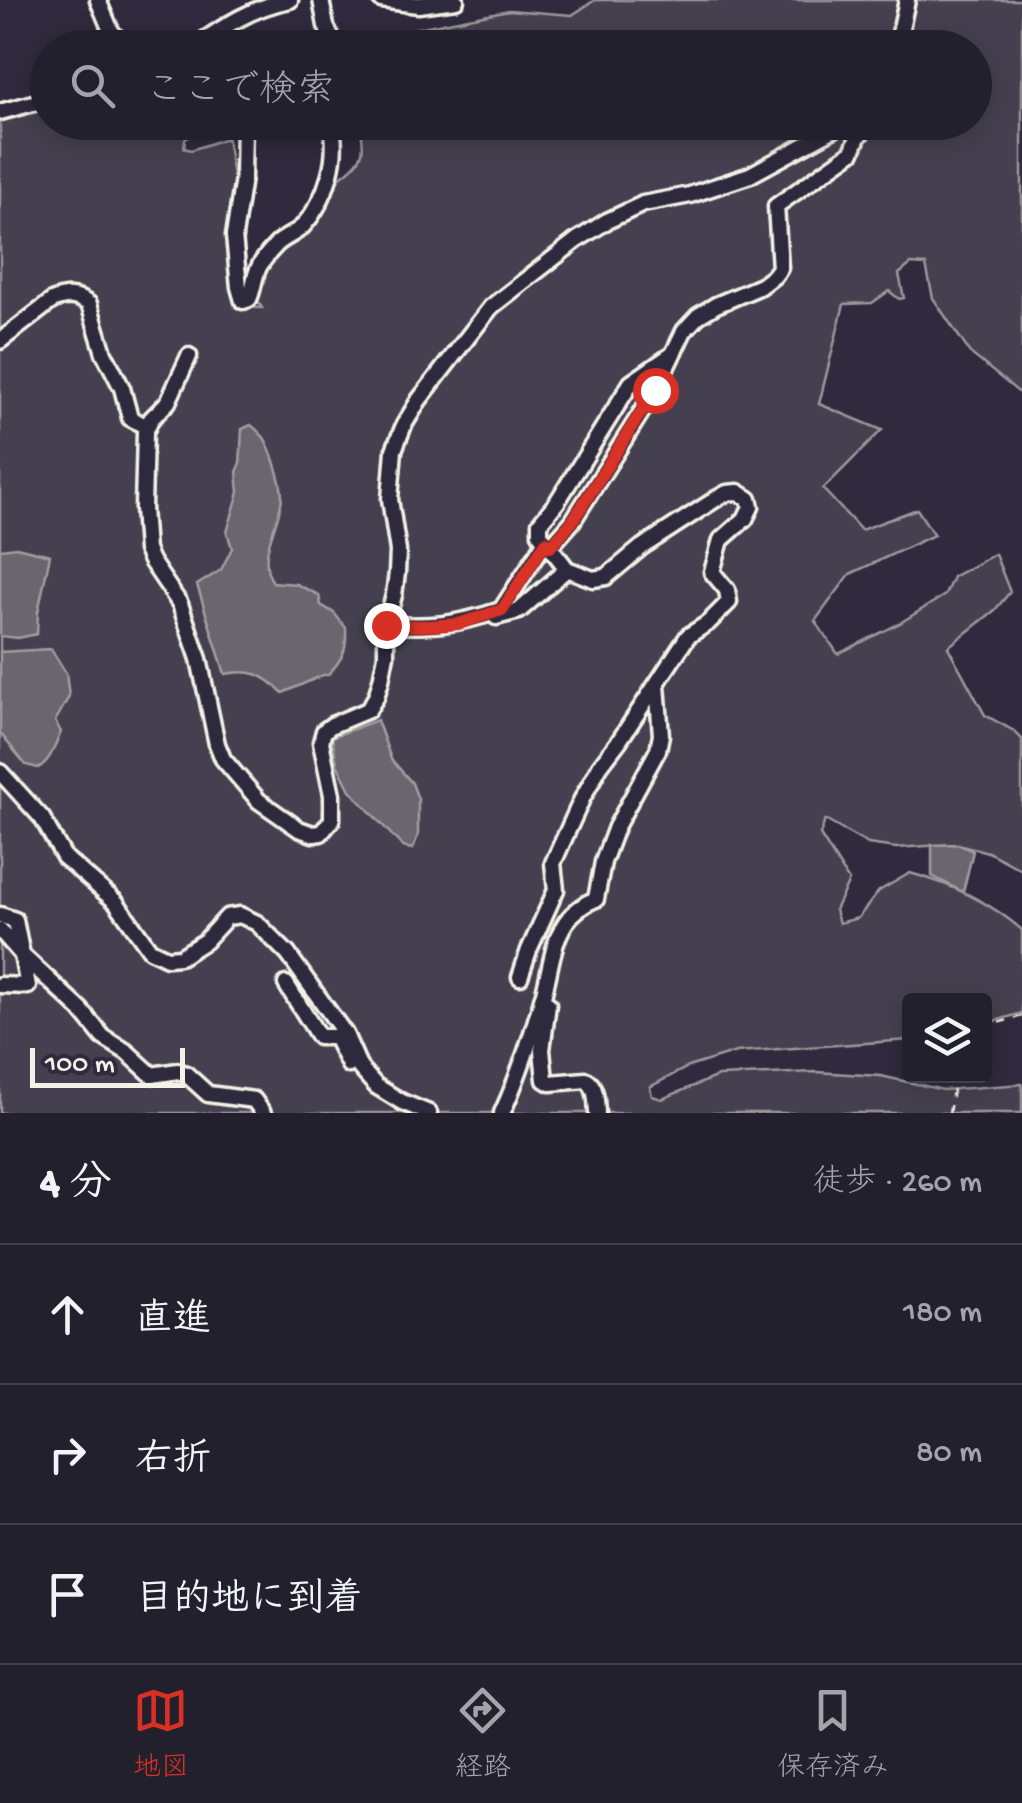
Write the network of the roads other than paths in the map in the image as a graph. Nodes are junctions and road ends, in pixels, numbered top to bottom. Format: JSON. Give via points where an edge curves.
{"nodes":[{"id":1,"x":98,"y":0,"type":"edge"},
{"id":2,"x":290,"y":0,"type":"edge"},
{"id":3,"x":322,"y":0,"type":"edge"},
{"id":4,"x":382,"y":0,"type":"edge"},
{"id":5,"x":456,"y":0,"type":"edge"},
{"id":6,"x":906,"y":0,"type":"edge"},
{"id":7,"x":111,"y":30,"type":"edge"},
{"id":8,"x":220,"y":30,"type":"edge"},
{"id":9,"x":328,"y":30,"type":"edge"},
{"id":10,"x":900,"y":30,"type":"edge"},
{"id":11,"x":30,"y":104,"type":"edge"},
{"id":12,"x":0,"y":112,"type":"edge"},
{"id":13,"x":244,"y":140,"type":"edge"},
{"id":14,"x":335,"y":140,"type":"edge"},
{"id":15,"x":814,"y":140,"type":"edge"},
{"id":16,"x":857,"y":140,"type":"edge"},
{"id":17,"x":0,"y":341,"type":"edge"},
{"id":18,"x":189,"y":356,"type":"dead end"},
{"id":19,"x":670,"y":356,"type":"junction"},
{"id":20,"x":147,"y":427,"type":"junction"},
{"id":21,"x":548,"y":544,"type":"junction"},
{"id":22,"x":567,"y":568,"type":"junction"},
{"id":23,"x":491,"y":613,"type":"junction"},
{"id":24,"x":386,"y":625,"type":"junction"},
{"id":25,"x":656,"y":684,"type":"junction"},
{"id":26,"x":0,"y":772,"type":"edge"},
{"id":27,"x":0,"y":915,"type":"edge"},
{"id":28,"x":0,"y":930,"type":"edge"},
{"id":29,"x":22,"y":954,"type":"junction"},
{"id":30,"x":520,"y":976,"type":"dead end"},
{"id":31,"x":286,"y":984,"type":"dead end"},
{"id":32,"x":0,"y":985,"type":"edge"},
{"id":33,"x":542,"y":1000,"type":"junction"},
{"id":34,"x":360,"y":1068,"type":"junction"},
{"id":35,"x":264,"y":1113,"type":"edge"},
{"id":36,"x":429,"y":1113,"type":"edge"},
{"id":37,"x":502,"y":1113,"type":"edge"},
{"id":38,"x":597,"y":1113,"type":"edge"}],
"edges":[{"from":1,"to":7,"type":"street"},
{"from":2,"to":8,"type":"street"},
{"from":3,"to":9,"type":"street"},
{"from":4,"to":5,"type":"street"},
{"from":6,"to":10,"type":"street"},
{"from":11,"to":12,"type":"street"},
{"from":13,"to":14,"type":"street","via":[[234,236],[243,301],[252,293],[258,266],[312,215]]},
{"from":15,"to":24,"type":"street","via":[[750,175],[606,220],[491,307],[420,400],[394,450],[390,498],[397,562]]},
{"from":16,"to":19,"type":"street","via":[[852,152],[776,206],[780,268],[774,276],[698,316]]},
{"from":17,"to":20,"type":"street","via":[[52,301],[83,300],[130,418]]},
{"from":18,"to":20,"type":"street","via":[[168,402]]},
{"from":19,"to":21,"type":"street","via":[[572,522]]},
{"from":19,"to":21,"type":"street","via":[[630,382],[540,524]]},
{"from":20,"to":24,"type":"street","via":[[146,550],[180,604],[223,760],[259,800],[299,829],[322,833],[332,820],[321,742],[332,725],[368,710],[376,697]]},
{"from":21,"to":22,"type":"street"},
{"from":21,"to":23,"type":"street","via":[[502,610]]},
{"from":22,"to":23,"type":"street","via":[[519,611],[497,618]]},
{"from":22,"to":25,"type":"street","via":[[593,580],[606,577],[716,499],[738,492],[749,500],[744,519],[721,540],[712,572],[729,602],[688,636]]},
{"from":23,"to":24,"type":"street","via":[[458,624]]},
{"from":25,"to":30,"type":"street","via":[[582,799],[553,863],[556,890]]},
{"from":25,"to":33,"type":"street","via":[[658,750],[616,827],[596,899],[560,934]]},
{"from":26,"to":34,"type":"street","via":[[42,818],[64,857],[116,902],[150,950],[180,957],[227,917],[257,923],[288,954],[345,1034]]},
{"from":27,"to":29,"type":"street","via":[[15,920]]},
{"from":28,"to":29,"type":"street"},
{"from":29,"to":32,"type":"street","via":[[28,986]]},
{"from":29,"to":35,"type":"street","via":[[103,1037],[152,1075],[178,1071],[208,1094],[254,1100]]},
{"from":31,"to":34,"type":"street","via":[[319,1038],[335,1037],[350,1066]]},
{"from":33,"to":37,"type":"street"},
{"from":33,"to":38,"type":"street","via":[[548,1004],[545,1080],[591,1083]]},
{"from":34,"to":36,"type":"street","via":[[376,1086]]}]}
